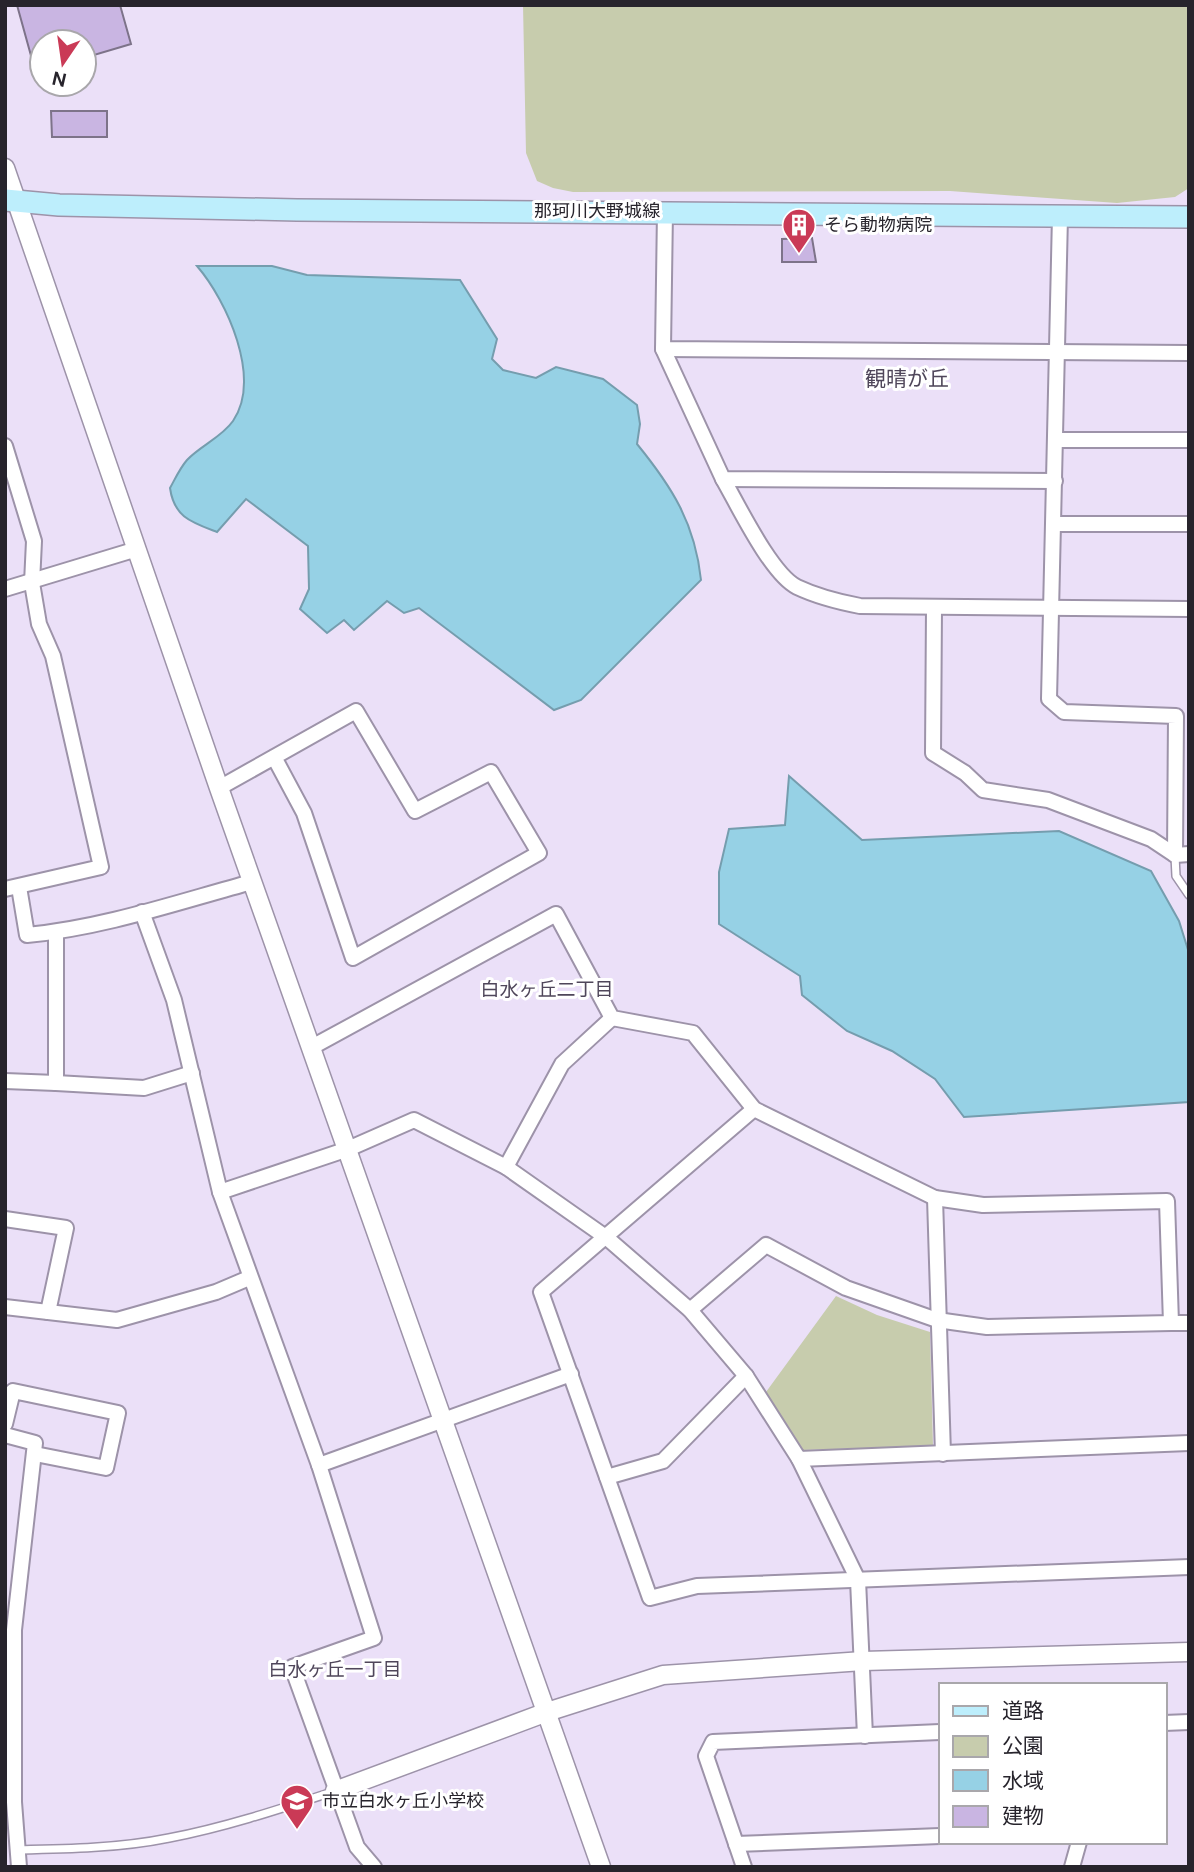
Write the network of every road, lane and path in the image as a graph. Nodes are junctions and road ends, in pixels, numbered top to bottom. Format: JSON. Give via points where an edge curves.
{"nodes":[{"id":1,"x":5,"y":168,"type":"edge"},
{"id":2,"x":11,"y":200,"type":"edge"},
{"id":3,"x":665,"y":211,"type":"junction"},
{"id":4,"x":1060,"y":216,"type":"junction"},
{"id":5,"x":1189,"y":217,"type":"edge"},
{"id":6,"x":663,"y":349,"type":"junction"},
{"id":7,"x":1057,"y":353,"type":"junction"},
{"id":8,"x":1189,"y":353,"type":"edge"},
{"id":9,"x":1056,"y":440,"type":"junction"},
{"id":10,"x":1189,"y":440,"type":"edge"},
{"id":11,"x":5,"y":446,"type":"edge"},
{"id":12,"x":723,"y":479,"type":"junction"},
{"id":13,"x":1055,"y":481,"type":"junction"},
{"id":14,"x":1055,"y":524,"type":"junction"},
{"id":15,"x":1189,"y":524,"type":"edge"},
{"id":16,"x":137,"y":549,"type":"junction"},
{"id":17,"x":32,"y":583,"type":"junction"},
{"id":18,"x":5,"y":589,"type":"edge"},
{"id":19,"x":934,"y":608,"type":"junction"},
{"id":20,"x":1189,"y":609,"type":"edge"},
{"id":21,"x":1053,"y":611,"type":"junction"},
{"id":22,"x":1182,"y":716,"type":"edge"},
{"id":23,"x":274,"y":757,"type":"junction"},
{"id":24,"x":219,"y":788,"type":"junction"},
{"id":25,"x":1182,"y":854,"type":"edge"},
{"id":26,"x":252,"y":882,"type":"junction"},
{"id":27,"x":12,"y":888,"type":"edge"},
{"id":28,"x":1189,"y":895,"type":"edge"},
{"id":29,"x":142,"y":912,"type":"junction"},
{"id":30,"x":56,"y":932,"type":"junction"},
{"id":31,"x":612,"y":1018,"type":"junction"},
{"id":32,"x":312,"y":1047,"type":"junction"},
{"id":33,"x":192,"y":1073,"type":"junction"},
{"id":34,"x":5,"y":1081,"type":"edge"},
{"id":35,"x":56,"y":1083,"type":"junction"},
{"id":36,"x":754,"y":1109,"type":"junction"},
{"id":37,"x":348,"y":1149,"type":"junction"},
{"id":38,"x":506,"y":1167,"type":"junction"},
{"id":39,"x":220,"y":1192,"type":"junction"},
{"id":40,"x":935,"y":1198,"type":"junction"},
{"id":41,"x":5,"y":1219,"type":"edge"},
{"id":42,"x":607,"y":1238,"type":"junction"},
{"id":43,"x":249,"y":1278,"type":"junction"},
{"id":44,"x":5,"y":1307,"type":"edge"},
{"id":45,"x":690,"y":1310,"type":"junction"},
{"id":46,"x":48,"y":1312,"type":"junction"},
{"id":47,"x":937,"y":1320,"type":"junction"},
{"id":48,"x":1171,"y":1323,"type":"junction"},
{"id":49,"x":1189,"y":1323,"type":"edge"},
{"id":50,"x":570,"y":1374,"type":"junction"},
{"id":51,"x":746,"y":1376,"type":"junction"},
{"id":52,"x":443,"y":1420,"type":"junction"},
{"id":53,"x":5,"y":1424,"type":"edge"},
{"id":54,"x":5,"y":1435,"type":"edge"},
{"id":55,"x":1189,"y":1443,"type":"edge"},
{"id":56,"x":36,"y":1454,"type":"junction"},
{"id":57,"x":943,"y":1454,"type":"junction"},
{"id":58,"x":799,"y":1459,"type":"junction"},
{"id":59,"x":318,"y":1465,"type":"junction"},
{"id":60,"x":607,"y":1478,"type":"junction"},
{"id":61,"x":1189,"y":1567,"type":"edge"},
{"id":62,"x":858,"y":1580,"type":"junction"},
{"id":63,"x":1189,"y":1652,"type":"edge"},
{"id":64,"x":863,"y":1661,"type":"junction"},
{"id":65,"x":547,"y":1712,"type":"junction"},
{"id":66,"x":1189,"y":1722,"type":"edge"},
{"id":67,"x":1166,"y":1723,"type":"edge"},
{"id":68,"x":939,"y":1732,"type":"edge"},
{"id":69,"x":865,"y":1736,"type":"junction"},
{"id":70,"x":335,"y":1791,"type":"junction"},
{"id":71,"x":939,"y":1836,"type":"edge"},
{"id":72,"x":736,"y":1844,"type":"junction"},
{"id":73,"x":1078,"y":1844,"type":"edge"},
{"id":74,"x":18,"y":1850,"type":"junction"},
{"id":75,"x":19,"y":1867,"type":"edge"},
{"id":76,"x":374,"y":1867,"type":"edge"},
{"id":77,"x":601,"y":1867,"type":"edge"},
{"id":78,"x":744,"y":1867,"type":"edge"},
{"id":79,"x":1072,"y":1867,"type":"edge"}],
"edges":[{"from":1,"to":2,"type":"street"},
{"from":2,"to":3,"type":"main road","name":"那珂川大野城線","via":[[297,210]]},
{"from":2,"to":16,"type":"street"},
{"from":3,"to":4,"type":"main road","name":"那珂川大野城線"},
{"from":3,"to":6,"type":"street"},
{"from":4,"to":5,"type":"main road","name":"那珂川大野城線"},
{"from":4,"to":7,"type":"street"},
{"from":6,"to":7,"type":"street"},
{"from":6,"to":12,"type":"street"},
{"from":7,"to":8,"type":"street"},
{"from":7,"to":9,"type":"street"},
{"from":9,"to":10,"type":"street"},
{"from":9,"to":13,"type":"street"},
{"from":11,"to":17,"type":"street","via":[[34,541]]},
{"from":12,"to":13,"type":"street"},
{"from":12,"to":19,"type":"street","via":[[766,554],[794,586],[860,607]]},
{"from":13,"to":14,"type":"street"},
{"from":14,"to":15,"type":"street"},
{"from":14,"to":21,"type":"street"},
{"from":16,"to":17,"type":"street"},
{"from":16,"to":24,"type":"street"},
{"from":17,"to":18,"type":"street"},
{"from":17,"to":27,"type":"street","via":[[101,867]]},
{"from":19,"to":21,"type":"street"},
{"from":19,"to":25,"type":"street","via":[[933,753],[983,790],[1048,800]]},
{"from":20,"to":21,"type":"street"},
{"from":21,"to":22,"type":"street","via":[[1049,699],[1064,712]]},
{"from":22,"to":25,"type":"street"},
{"from":23,"to":23,"type":"street","via":[[356,711],[415,811],[491,772],[539,853],[353,958],[304,813]]},
{"from":23,"to":24,"type":"street"},
{"from":24,"to":26,"type":"street"},
{"from":25,"to":28,"type":"lane","via":[[1176,876]]},
{"from":26,"to":29,"type":"street"},
{"from":26,"to":32,"type":"street"},
{"from":27,"to":30,"type":"street","via":[[27,935]]},
{"from":29,"to":30,"type":"street"},
{"from":29,"to":33,"type":"street","via":[[174,1000]]},
{"from":30,"to":35,"type":"street"},
{"from":31,"to":32,"type":"street","via":[[556,914]]},
{"from":31,"to":36,"type":"street","via":[[693,1033]]},
{"from":31,"to":38,"type":"street","via":[[562,1064]]},
{"from":32,"to":37,"type":"street"},
{"from":33,"to":35,"type":"street","via":[[144,1088]]},
{"from":33,"to":39,"type":"street"},
{"from":34,"to":35,"type":"street"},
{"from":36,"to":40,"type":"street"},
{"from":36,"to":42,"type":"street"},
{"from":37,"to":38,"type":"street","via":[[414,1120]]},
{"from":37,"to":39,"type":"street"},
{"from":37,"to":52,"type":"street"},
{"from":38,"to":42,"type":"street"},
{"from":39,"to":43,"type":"street"},
{"from":40,"to":47,"type":"street"},
{"from":40,"to":48,"type":"street","via":[[982,1205],[1167,1201]]},
{"from":41,"to":46,"type":"street","via":[[66,1227]]},
{"from":42,"to":45,"type":"street"},
{"from":42,"to":50,"type":"street","via":[[541,1292]]},
{"from":43,"to":46,"type":"street","via":[[216,1293],[117,1320]]},
{"from":43,"to":59,"type":"street"},
{"from":44,"to":46,"type":"street"},
{"from":45,"to":47,"type":"street","via":[[766,1245],[846,1288]]},
{"from":45,"to":51,"type":"street"},
{"from":47,"to":48,"type":"street","via":[[987,1327]]},
{"from":47,"to":57,"type":"street"},
{"from":48,"to":49,"type":"street"},
{"from":50,"to":52,"type":"street"},
{"from":50,"to":60,"type":"street"},
{"from":51,"to":58,"type":"street"},
{"from":51,"to":60,"type":"street","via":[[663,1461]]},
{"from":52,"to":59,"type":"street"},
{"from":52,"to":65,"type":"street"},
{"from":53,"to":56,"type":"street","via":[[13,1391],[118,1413],[106,1468]]},
{"from":54,"to":56,"type":"street","via":[[35,1443]]},
{"from":55,"to":57,"type":"street"},
{"from":56,"to":74,"type":"street","via":[[15,1630]]},
{"from":57,"to":58,"type":"street"},
{"from":58,"to":62,"type":"street"},
{"from":59,"to":70,"type":"street","via":[[374,1638],[292,1667]]},
{"from":60,"to":62,"type":"street","via":[[650,1598],[696,1586]]},
{"from":61,"to":62,"type":"street"},
{"from":62,"to":64,"type":"street"},
{"from":63,"to":64,"type":"street"},
{"from":64,"to":65,"type":"street","via":[[663,1675]]},
{"from":64,"to":69,"type":"street"},
{"from":65,"to":70,"type":"street"},
{"from":65,"to":77,"type":"street"},
{"from":66,"to":67,"type":"street"},
{"from":68,"to":69,"type":"street"},
{"from":69,"to":72,"type":"street","via":[[712,1742],[706,1756]]},
{"from":70,"to":74,"type":"lane","via":[[248,1820],[166,1839]]},
{"from":70,"to":76,"type":"street","via":[[357,1847]]},
{"from":71,"to":72,"type":"street"},
{"from":72,"to":78,"type":"street"},
{"from":73,"to":79,"type":"street"},
{"from":74,"to":75,"type":"street"}]}
